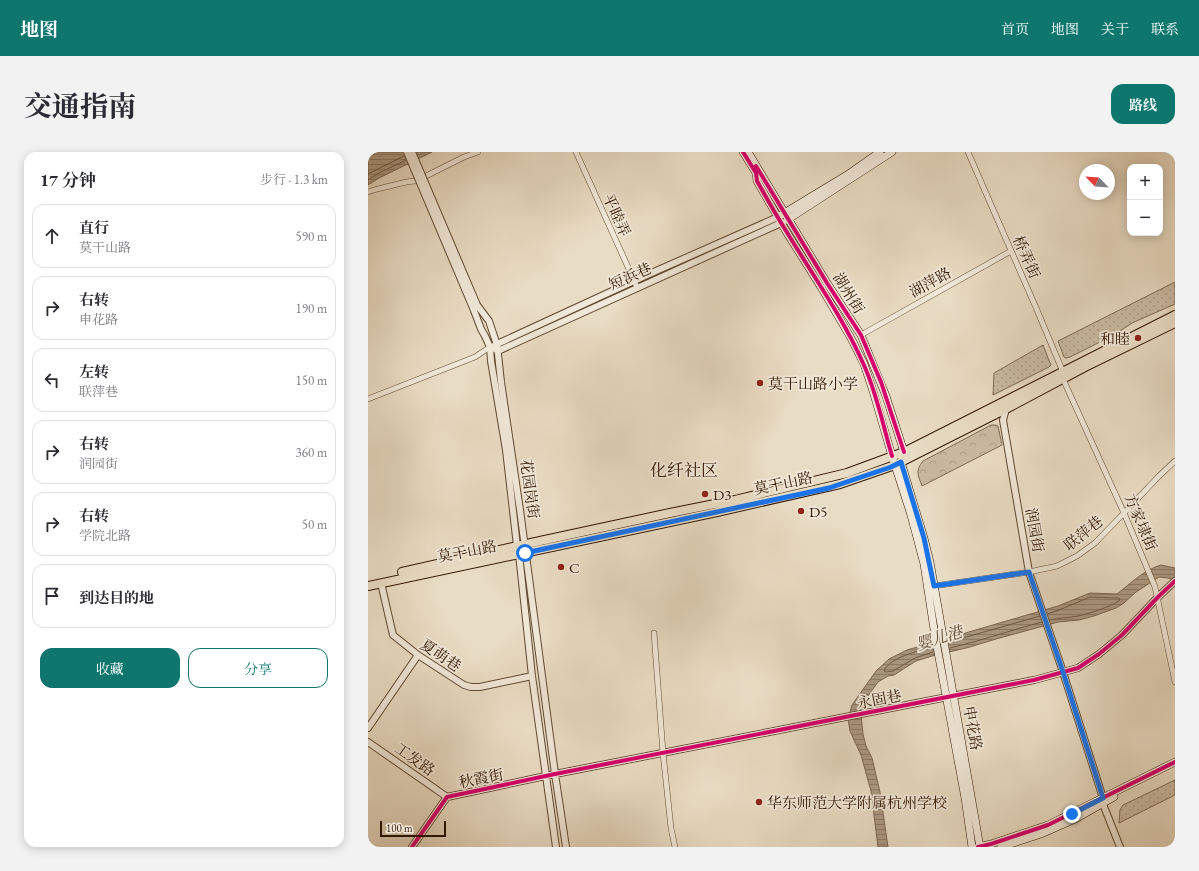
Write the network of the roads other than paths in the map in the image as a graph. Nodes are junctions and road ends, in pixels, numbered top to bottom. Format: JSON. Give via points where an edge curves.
{"nodes":[{"id":1,"x":407,"y":152,"type":"edge"},
{"id":2,"x":412,"y":152,"type":"edge"},
{"id":3,"x":478,"y":152,"type":"edge"},
{"id":4,"x":576,"y":152,"type":"edge"},
{"id":5,"x":743,"y":152,"type":"edge"},
{"id":6,"x":880,"y":152,"type":"edge"},
{"id":7,"x":892,"y":152,"type":"edge"},
{"id":8,"x":968,"y":152,"type":"edge"},
{"id":9,"x":749,"y":156,"type":"edge"},
{"id":10,"x":368,"y":192,"type":"edge"},
{"id":11,"x":787,"y":216,"type":"junction"},
{"id":12,"x":779,"y":220,"type":"junction"},
{"id":13,"x":1011,"y":251,"type":"junction"},
{"id":14,"x":636,"y":284,"type":"junction"},
{"id":15,"x":475,"y":306,"type":"junction"},
{"id":16,"x":1175,"y":315,"type":"edge"},
{"id":17,"x":1175,"y":323,"type":"edge"},
{"id":18,"x":861,"y":334,"type":"junction"},
{"id":19,"x":490,"y":347,"type":"junction"},
{"id":20,"x":497,"y":347,"type":"junction"},
{"id":21,"x":1063,"y":375,"type":"junction"},
{"id":22,"x":368,"y":399,"type":"edge"},
{"id":23,"x":1006,"y":409,"type":"junction"},
{"id":24,"x":994,"y":415,"type":"junction"},
{"id":25,"x":1003,"y":420,"type":"junction"},
{"id":26,"x":904,"y":452,"type":"junction"},
{"id":27,"x":892,"y":456,"type":"junction"},
{"id":28,"x":1175,"y":461,"type":"edge"},
{"id":29,"x":898,"y":463,"type":"junction"},
{"id":30,"x":1124,"y":513,"type":"junction"},
{"id":31,"x":521,"y":549,"type":"junction"},
{"id":32,"x":1029,"y":572,"type":"junction"},
{"id":33,"x":368,"y":580,"type":"edge"},
{"id":34,"x":1175,"y":581,"type":"edge"},
{"id":35,"x":381,"y":583,"type":"junction"},
{"id":36,"x":368,"y":586,"type":"edge"},
{"id":37,"x":934,"y":586,"type":"junction"},
{"id":38,"x":1158,"y":597,"type":"junction"},
{"id":39,"x":654,"y":633,"type":"dead end"},
{"id":40,"x":939,"y":635,"type":"junction"},
{"id":41,"x":418,"y":655,"type":"junction"},
{"id":42,"x":1063,"y":672,"type":"junction"},
{"id":43,"x":532,"y":676,"type":"junction"},
{"id":44,"x":1175,"y":682,"type":"edge"},
{"id":45,"x":950,"y":696,"type":"junction"},
{"id":46,"x":368,"y":728,"type":"edge"},
{"id":47,"x":368,"y":742,"type":"edge"},
{"id":48,"x":662,"y":754,"type":"junction"},
{"id":49,"x":1175,"y":762,"type":"edge"},
{"id":50,"x":1175,"y":767,"type":"edge"},
{"id":51,"x":555,"y":774,"type":"junction"},
{"id":52,"x":547,"y":776,"type":"junction"},
{"id":53,"x":447,"y":797,"type":"junction"},
{"id":54,"x":1103,"y":801,"type":"junction"},
{"id":55,"x":412,"y":847,"type":"edge"},
{"id":56,"x":556,"y":847,"type":"edge"},
{"id":57,"x":566,"y":847,"type":"edge"},
{"id":58,"x":675,"y":847,"type":"edge"},
{"id":59,"x":972,"y":847,"type":"edge"},
{"id":60,"x":980,"y":847,"type":"edge"},
{"id":61,"x":1001,"y":847,"type":"edge"},
{"id":62,"x":1120,"y":847,"type":"edge"}],
"edges":[{"from":1,"to":15,"type":"street","name":"花园岗街","bridge":true},
{"from":2,"to":15,"type":"street","name":"花园岗街","bridge":true},
{"from":3,"to":10,"type":"street","via":[[416,181]]},
{"from":4,"to":14,"type":"street","name":"平睦弄"},
{"from":5,"to":9,"type":"main road","name":"湖州街"},
{"from":6,"to":11,"type":"main road"},
{"from":7,"to":11,"type":"main road"},
{"from":8,"to":13,"type":"street","name":"桥弄街"},
{"from":9,"to":11,"type":"main road","name":"湖州街"},
{"from":9,"to":12,"type":"main road","name":"湖州街","via":[[757,181]]},
{"from":11,"to":12,"type":"main road"},
{"from":11,"to":18,"type":"main road","name":"湖州街"},
{"from":12,"to":14,"type":"street","name":"短浜巷"},
{"from":12,"to":27,"type":"main road","name":"湖州街","via":[[852,338],[864,364]]},
{"from":13,"to":18,"type":"street","name":"湖萍路"},
{"from":13,"to":21,"type":"street","name":"桥弄街"},
{"from":14,"to":20,"type":"street","name":"短浜巷"},
{"from":15,"to":19,"type":"street","name":"花园岗街","via":[[481,329]]},
{"from":15,"to":20,"type":"street","name":"花园岗街","via":[[489,321]]},
{"from":16,"to":21,"type":"main road","name":"莫干山路"},
{"from":17,"to":21,"type":"main road","name":"莫干山路"},
{"from":18,"to":26,"type":"main road","name":"湖州街","via":[[881,382]]},
{"from":19,"to":20,"type":"street"},
{"from":19,"to":22,"type":"street","via":[[475,356]]},
{"from":19,"to":31,"type":"street","name":"花园岗街"},
{"from":20,"to":31,"type":"street","name":"花园岗街","via":[[520,510]]},
{"from":21,"to":23,"type":"main road","name":"莫干山路"},
{"from":21,"to":26,"type":"main road","name":"莫干山路"},
{"from":21,"to":30,"type":"street","name":"方家埭街"},
{"from":23,"to":24,"type":"main road","name":"莫干山路"},
{"from":23,"to":25,"type":"street","name":"润园街"},
{"from":24,"to":25,"type":"street"},
{"from":24,"to":29,"type":"main road","name":"莫干山路"},
{"from":25,"to":32,"type":"street","name":"润园街"},
{"from":26,"to":27,"type":"main road","name":"莫干山路"},
{"from":26,"to":29,"type":"main road"},
{"from":27,"to":29,"type":"main road","name":"申花路"},
{"from":27,"to":31,"type":"main road","name":"莫干山路","via":[[823,480]]},
{"from":28,"to":30,"type":"street","name":"联萍巷"},
{"from":29,"to":31,"type":"main road","name":"莫干山路","via":[[829,488]]},
{"from":29,"to":37,"type":"main road","name":"申花路","via":[[924,538]]},
{"from":29,"to":40,"type":"main road","name":"申花路","via":[[921,550]]},
{"from":30,"to":32,"type":"street","name":"联萍巷","via":[[1077,556],[1057,566]]},
{"from":30,"to":38,"type":"street","name":"方家埭街"},
{"from":31,"to":33,"type":"main road","name":"莫干山路"},
{"from":31,"to":35,"type":"main road","name":"莫干山路"},
{"from":31,"to":43,"type":"street","name":"花园岗街"},
{"from":31,"to":51,"type":"street","name":"花园岗街"},
{"from":32,"to":37,"type":"street","name":"联萍巷"},
{"from":32,"to":42,"type":"street","name":"润园街"},
{"from":34,"to":38,"type":"street","name":"永固巷"},
{"from":35,"to":36,"type":"main road","name":"莫干山路"},
{"from":35,"to":41,"type":"street","name":"夏萌巷","via":[[392,635]]},
{"from":37,"to":40,"type":"main road","name":"申花路"},
{"from":38,"to":42,"type":"street","name":"永固巷","via":[[1122,635],[1099,654],[1078,668]]},
{"from":38,"to":44,"type":"street","name":"方家埭街"},
{"from":39,"to":48,"type":"street"},
{"from":40,"to":45,"type":"main road","name":"申花路"},
{"from":41,"to":43,"type":"street","name":"夏萌巷","via":[[471,687]]},
{"from":41,"to":46,"type":"street"},
{"from":42,"to":45,"type":"street","name":"永固巷"},
{"from":42,"to":54,"type":"street","name":"润园街"},
{"from":43,"to":52,"type":"street","name":"花园岗街"},
{"from":45,"to":48,"type":"street","name":"永固巷"},
{"from":45,"to":59,"type":"main road","name":"申花路"},
{"from":45,"to":60,"type":"main road","name":"申花路"},
{"from":47,"to":53,"type":"street","name":"工发路"},
{"from":48,"to":51,"type":"street","name":"永固巷"},
{"from":48,"to":58,"type":"street"},
{"from":49,"to":54,"type":"main road"},
{"from":50,"to":54,"type":"main road"},
{"from":51,"to":52,"type":"street","name":"秋霞街"},
{"from":51,"to":57,"type":"street","name":"花园岗街"},
{"from":52,"to":53,"type":"street","name":"秋霞街"},
{"from":52,"to":56,"type":"street","name":"花园岗街"},
{"from":53,"to":55,"type":"street","name":"秋霞街"},
{"from":54,"to":60,"type":"main road","via":[[1048,825]]},
{"from":54,"to":61,"type":"main road","via":[[1077,818],[1041,834]]},
{"from":54,"to":62,"type":"street","name":"润园街"}]}
